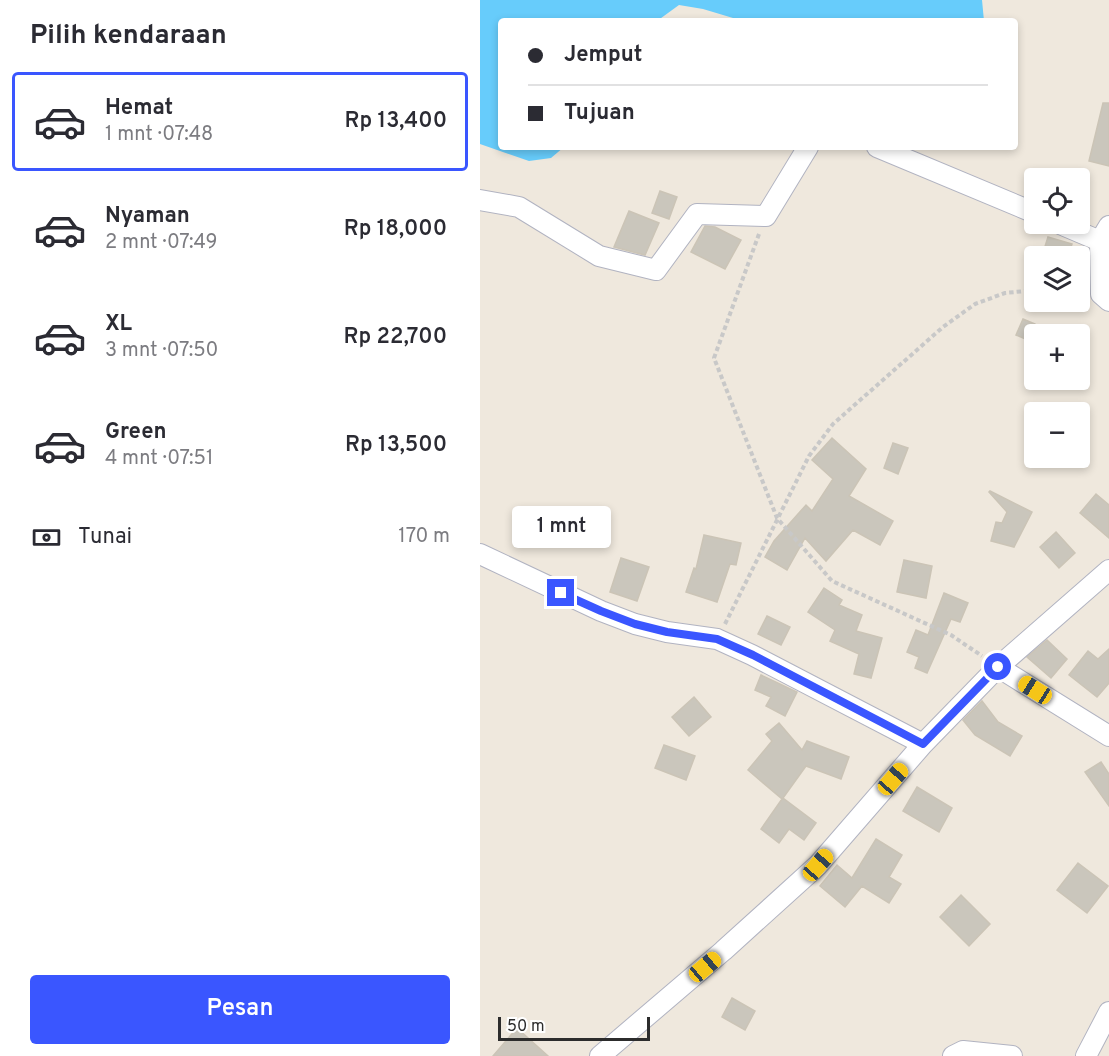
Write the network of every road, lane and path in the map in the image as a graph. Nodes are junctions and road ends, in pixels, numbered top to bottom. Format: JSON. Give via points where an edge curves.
{"nodes":[{"id":1,"x":806,"y":150,"type":"edge"},
{"id":2,"x":885,"y":150,"type":"edge"},
{"id":3,"x":480,"y":200,"type":"edge"},
{"id":4,"x":1024,"y":208,"type":"edge"},
{"id":5,"x":766,"y":216,"type":"junction"},
{"id":6,"x":1090,"y":230,"type":"edge"},
{"id":7,"x":1105,"y":233,"type":"edge"},
{"id":8,"x":1024,"y":291,"type":"edge"},
{"id":9,"x":1109,"y":301,"type":"edge"},
{"id":10,"x":777,"y":518,"type":"junction"},
{"id":11,"x":480,"y":554,"type":"edge"},
{"id":12,"x":1109,"y":570,"type":"edge"},
{"id":13,"x":717,"y":639,"type":"junction"},
{"id":14,"x":998,"y":667,"type":"junction"},
{"id":15,"x":1109,"y":736,"type":"edge"},
{"id":16,"x":923,"y":744,"type":"junction"},
{"id":17,"x":1109,"y":1012,"type":"edge"},
{"id":18,"x":600,"y":1056,"type":"edge"},
{"id":19,"x":953,"y":1056,"type":"edge"},
{"id":20,"x":1012,"y":1056,"type":"edge"},
{"id":21,"x":1086,"y":1056,"type":"edge"}],
"edges":[{"from":1,"to":5,"type":"street"},
{"from":2,"to":4,"type":"street"},
{"from":3,"to":5,"type":"street","via":[[519,207],[599,256],[656,270],[697,214]]},
{"from":5,"to":10,"type":"path","via":[[714,358]]},
{"from":6,"to":7,"type":"street"},
{"from":7,"to":9,"type":"street","via":[[1101,294]]},
{"from":8,"to":10,"type":"path","via":[[975,304],[943,327],[833,424],[809,456]]},
{"from":10,"to":13,"type":"path"},
{"from":10,"to":14,"type":"path","via":[[831,581],[951,635]]},
{"from":11,"to":13,"type":"street","via":[[635,624]]},
{"from":12,"to":14,"type":"street"},
{"from":13,"to":16,"type":"street"},
{"from":14,"to":15,"type":"street"},
{"from":14,"to":16,"type":"street"},
{"from":16,"to":18,"type":"street","via":[[818,865]]},
{"from":17,"to":21,"type":"street"},
{"from":19,"to":20,"type":"street","via":[[963,1051]]}]}
